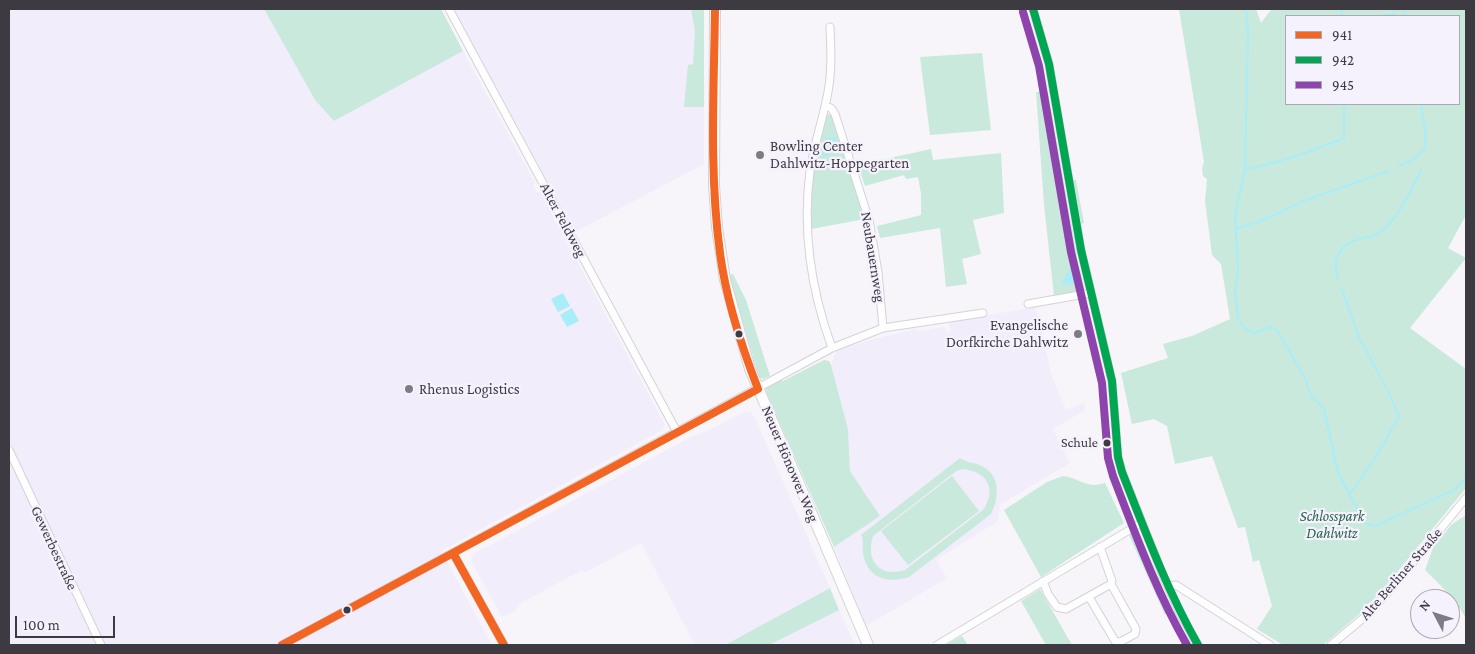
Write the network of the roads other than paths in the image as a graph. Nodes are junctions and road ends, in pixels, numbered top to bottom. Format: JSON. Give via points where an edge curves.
{"nodes":[{"id":1,"x":449,"y":9,"type":"edge"},
{"id":2,"x":715,"y":9,"type":"edge"},
{"id":3,"x":1033,"y":9,"type":"edge"},
{"id":4,"x":830,"y":28,"type":"dead end"},
{"id":5,"x":825,"y":106,"type":"junction"},
{"id":6,"x":1091,"y":293,"type":"junction"},
{"id":7,"x":1028,"y":304,"type":"dead end"},
{"id":8,"x":983,"y":313,"type":"dead end"},
{"id":9,"x":883,"y":328,"type":"junction"},
{"id":10,"x":832,"y":348,"type":"junction"},
{"id":11,"x":758,"y":389,"type":"junction"},
{"id":12,"x":677,"y":432,"type":"junction"},
{"id":13,"x":9,"y":450,"type":"edge"},
{"id":14,"x":1466,"y":498,"type":"edge"},
{"id":15,"x":1141,"y":523,"type":"junction"},
{"id":16,"x":1100,"y":546,"type":"junction"},
{"id":17,"x":453,"y":553,"type":"junction"},
{"id":18,"x":1044,"y":581,"type":"junction"},
{"id":19,"x":1111,"y":584,"type":"junction"},
{"id":20,"x":1168,"y":586,"type":"junction"},
{"id":21,"x":1088,"y":597,"type":"junction"},
{"id":22,"x":100,"y":645,"type":"edge"},
{"id":23,"x":282,"y":645,"type":"edge"},
{"id":24,"x":504,"y":645,"type":"edge"},
{"id":25,"x":868,"y":645,"type":"edge"},
{"id":26,"x":937,"y":645,"type":"edge"},
{"id":27,"x":1198,"y":645,"type":"edge"},
{"id":28,"x":1270,"y":645,"type":"edge"},
{"id":29,"x":1331,"y":645,"type":"edge"}],
"edges":[{"from":1,"to":12,"type":"street","name":"Alter Feldweg"},
{"from":2,"to":11,"type":"main road","name":"Neuer Hönower Weg","via":[[714,185],[717,227],[725,280]]},
{"from":3,"to":6,"type":"street","via":[[1049,64]]},
{"from":4,"to":5,"type":"street","via":[[830,72]]},
{"from":5,"to":9,"type":"street","name":"Neubauernweg","via":[[835,114],[868,213]]},
{"from":5,"to":10,"type":"street","via":[[810,170],[807,220],[815,295]]},
{"from":6,"to":7,"type":"street"},
{"from":6,"to":15,"type":"street","via":[[1112,381],[1118,457]]},
{"from":8,"to":9,"type":"street"},
{"from":9,"to":10,"type":"street"},
{"from":10,"to":11,"type":"street"},
{"from":11,"to":12,"type":"street"},
{"from":11,"to":25,"type":"main road","name":"Neuer Hönower Weg"},
{"from":12,"to":17,"type":"street"},
{"from":13,"to":22,"type":"street","name":"Gewerbestraße"},
{"from":14,"to":29,"type":"street","name":"Alte Berliner Straße","via":[[1367,616]]},
{"from":15,"to":16,"type":"street"},
{"from":15,"to":20,"type":"street"},
{"from":16,"to":18,"type":"street"},
{"from":16,"to":19,"type":"street"},
{"from":17,"to":23,"type":"street"},
{"from":17,"to":24,"type":"street"},
{"from":18,"to":21,"type":"street","via":[[1056,607],[1066,609]]},
{"from":18,"to":26,"type":"street"},
{"from":19,"to":21,"type":"street"},
{"from":19,"to":21,"type":"street","via":[[1136,629],[1134,634],[1120,642],[1115,642]]},
{"from":20,"to":27,"type":"street"},
{"from":20,"to":28,"type":"street","via":[[1176,585]]}]}
